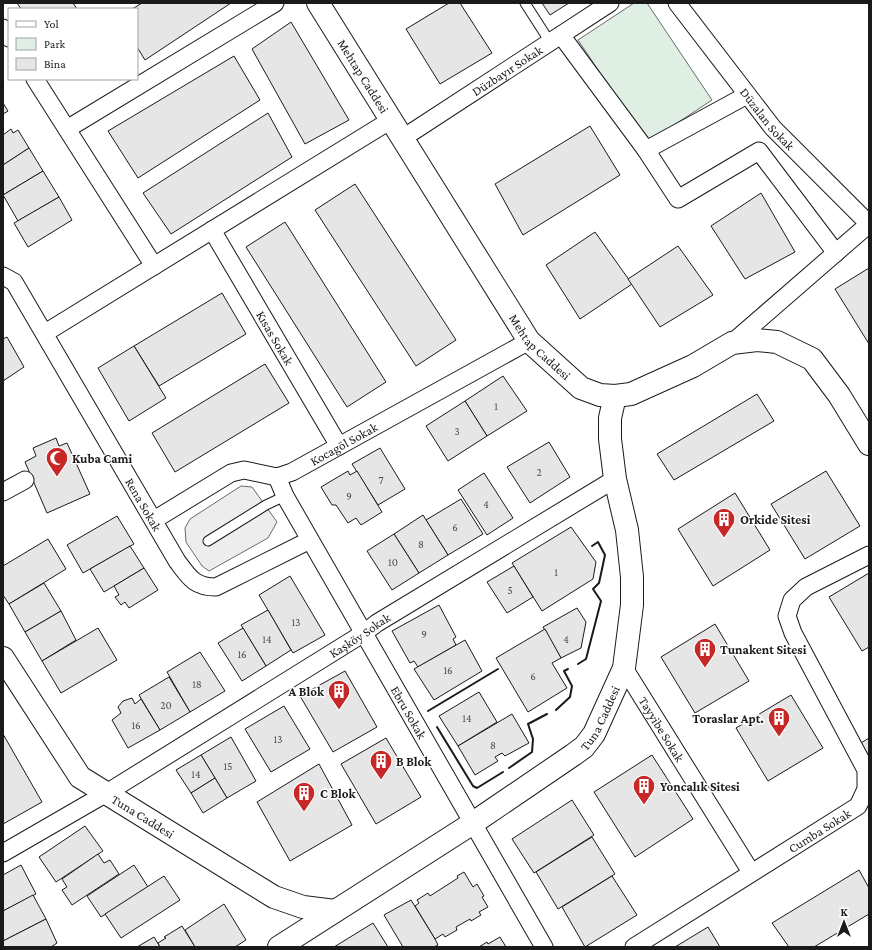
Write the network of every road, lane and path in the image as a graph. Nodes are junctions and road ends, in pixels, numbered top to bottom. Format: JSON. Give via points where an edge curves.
{"nodes":[{"id":1,"x":275,"y":3,"type":"edge"},
{"id":2,"x":318,"y":3,"type":"edge"},
{"id":3,"x":525,"y":3,"type":"edge"},
{"id":4,"x":610,"y":3,"type":"edge"},
{"id":5,"x":677,"y":3,"type":"edge"},
{"id":6,"x":556,"y":38,"type":"junction"},
{"id":7,"x":36,"y":80,"type":"edge"},
{"id":8,"x":748,"y":95,"type":"junction"},
{"id":9,"x":391,"y":120,"type":"junction"},
{"id":10,"x":67,"y":129,"type":"junction"},
{"id":11,"x":402,"y":138,"type":"junction"},
{"id":12,"x":646,"y":150,"type":"junction"},
{"id":13,"x":869,"y":224,"type":"edge"},
{"id":14,"x":212,"y":230,"type":"junction"},
{"id":15,"x":836,"y":253,"type":"junction"},
{"id":16,"x":154,"y":266,"type":"junction"},
{"id":17,"x":4,"y":276,"type":"edge"},
{"id":18,"x":45,"y":333,"type":"junction"},
{"id":19,"x":529,"y":341,"type":"junction"},
{"id":20,"x":732,"y":343,"type":"junction"},
{"id":21,"x":615,"y":396,"type":"junction"},
{"id":22,"x":869,"y":444,"type":"edge"},
{"id":23,"x":338,"y":446,"type":"junction"},
{"id":24,"x":277,"y":477,"type":"junction"},
{"id":25,"x":615,"y":479,"type":"junction"},
{"id":26,"x":24,"y":480,"type":"dead end"},
{"id":27,"x":3,"y":492,"type":"edge"},
{"id":28,"x":285,"y":496,"type":"junction"},
{"id":29,"x":154,"y":520,"type":"junction"},
{"id":30,"x":310,"y":540,"type":"junction"},
{"id":31,"x":208,"y":541,"type":"dead end"},
{"id":32,"x":869,"y":555,"type":"edge"},
{"id":33,"x":364,"y":633,"type":"junction"},
{"id":34,"x":3,"y":658,"type":"edge"},
{"id":35,"x":624,"y":668,"type":"junction"},
{"id":36,"x":105,"y":794,"type":"junction"},
{"id":37,"x":473,"y":823,"type":"junction"},
{"id":38,"x":3,"y":852,"type":"edge"},
{"id":39,"x":751,"y":872,"type":"junction"},
{"id":40,"x":335,"y":910,"type":"junction"},
{"id":41,"x":279,"y":947,"type":"edge"},
{"id":42,"x":544,"y":947,"type":"edge"},
{"id":43,"x":634,"y":947,"type":"edge"}],
"edges":[{"from":1,"to":10,"type":"street"},
{"from":2,"to":9,"type":"street","name":"Mehtap Caddesi"},
{"from":3,"to":6,"type":"lane"},
{"from":4,"to":6,"type":"street","name":"Düzbayır Sokak"},
{"from":5,"to":8,"type":"street","name":"Düzalan Sokak"},
{"from":6,"to":11,"type":"street","name":"Düzbayır Sokak"},
{"from":6,"to":12,"type":"street"},
{"from":7,"to":10,"type":"street"},
{"from":8,"to":12,"type":"street"},
{"from":8,"to":13,"type":"street","name":"Düzalan Sokak","via":[[773,128]]},
{"from":9,"to":11,"type":"street","name":"Mehtap Caddesi"},
{"from":9,"to":14,"type":"street"},
{"from":10,"to":16,"type":"street"},
{"from":11,"to":19,"type":"street","name":"Mehtap Caddesi"},
{"from":12,"to":15,"type":"street","via":[[678,199],[759,151]]},
{"from":13,"to":15,"type":"street"},
{"from":14,"to":16,"type":"street"},
{"from":14,"to":23,"type":"street","name":"Kısas Sokak"},
{"from":15,"to":20,"type":"street"},
{"from":16,"to":18,"type":"street"},
{"from":17,"to":18,"type":"street","name":"Rena Sokak","via":[[14,282]]},
{"from":18,"to":29,"type":"street","name":"Rena Sokak"},
{"from":19,"to":21,"type":"street","name":"Mehtap Caddesi","via":[[581,388],[600,395]]},
{"from":19,"to":23,"type":"street","name":"Kocagöl Sokak"},
{"from":20,"to":21,"type":"street","name":"Mehtap Caddesi","via":[[693,366],[650,386],[631,394]]},
{"from":20,"to":22,"type":"street","name":"Mehtap Caddesi","via":[[757,340],[777,342],[812,359]]},
{"from":21,"to":25,"type":"street","name":"Tuna Caddesi","via":[[610,418],[610,439]]},
{"from":23,"to":24,"type":"street","name":"Kocagöl Sokak","via":[[292,472]]},
{"from":24,"to":28,"type":"street","name":"Ebru Sokak"},
{"from":24,"to":29,"type":"street","via":[[244,470],[231,473]]},
{"from":25,"to":33,"type":"street","name":"Kaşköy Sokak"},
{"from":25,"to":35,"type":"street","name":"Tuna Caddesi","via":[[627,530],[632,577],[632,605]]},
{"from":26,"to":27,"type":"street"},
{"from":28,"to":30,"type":"street","name":"Ebru Sokak"},
{"from":28,"to":31,"type":"lane"},
{"from":29,"to":30,"type":"street","name":"Rena Sokak","via":[[176,561],[197,584],[206,586],[216,586]]},
{"from":30,"to":33,"type":"street","name":"Ebru Sokak"},
{"from":32,"to":39,"type":"street","name":"Cumba Sokak","via":[[806,588],[792,600],[787,616],[793,633],[866,770],[866,789],[858,806]]},
{"from":33,"to":36,"type":"street","name":"Kaşköy Sokak"},
{"from":33,"to":37,"type":"street","name":"Ebru Sokak"},
{"from":34,"to":36,"type":"street","name":"Tuna Caddesi","via":[[80,777]]},
{"from":35,"to":37,"type":"street","name":"Tuna Caddesi","via":[[594,734],[584,747]]},
{"from":35,"to":39,"type":"street","name":"Tayyibe Sokak"},
{"from":36,"to":38,"type":"street","name":"Kaşköy Sokak"},
{"from":36,"to":40,"type":"street","name":"Tuna Caddesi","via":[[274,897],[303,907]]},
{"from":37,"to":40,"type":"street","name":"Tuna Caddesi"},
{"from":37,"to":42,"type":"street","name":"Ebru Sokak"},
{"from":39,"to":43,"type":"street","name":"Cumba Sokak"},
{"from":40,"to":41,"type":"street","name":"Tuna Caddesi"}]}
